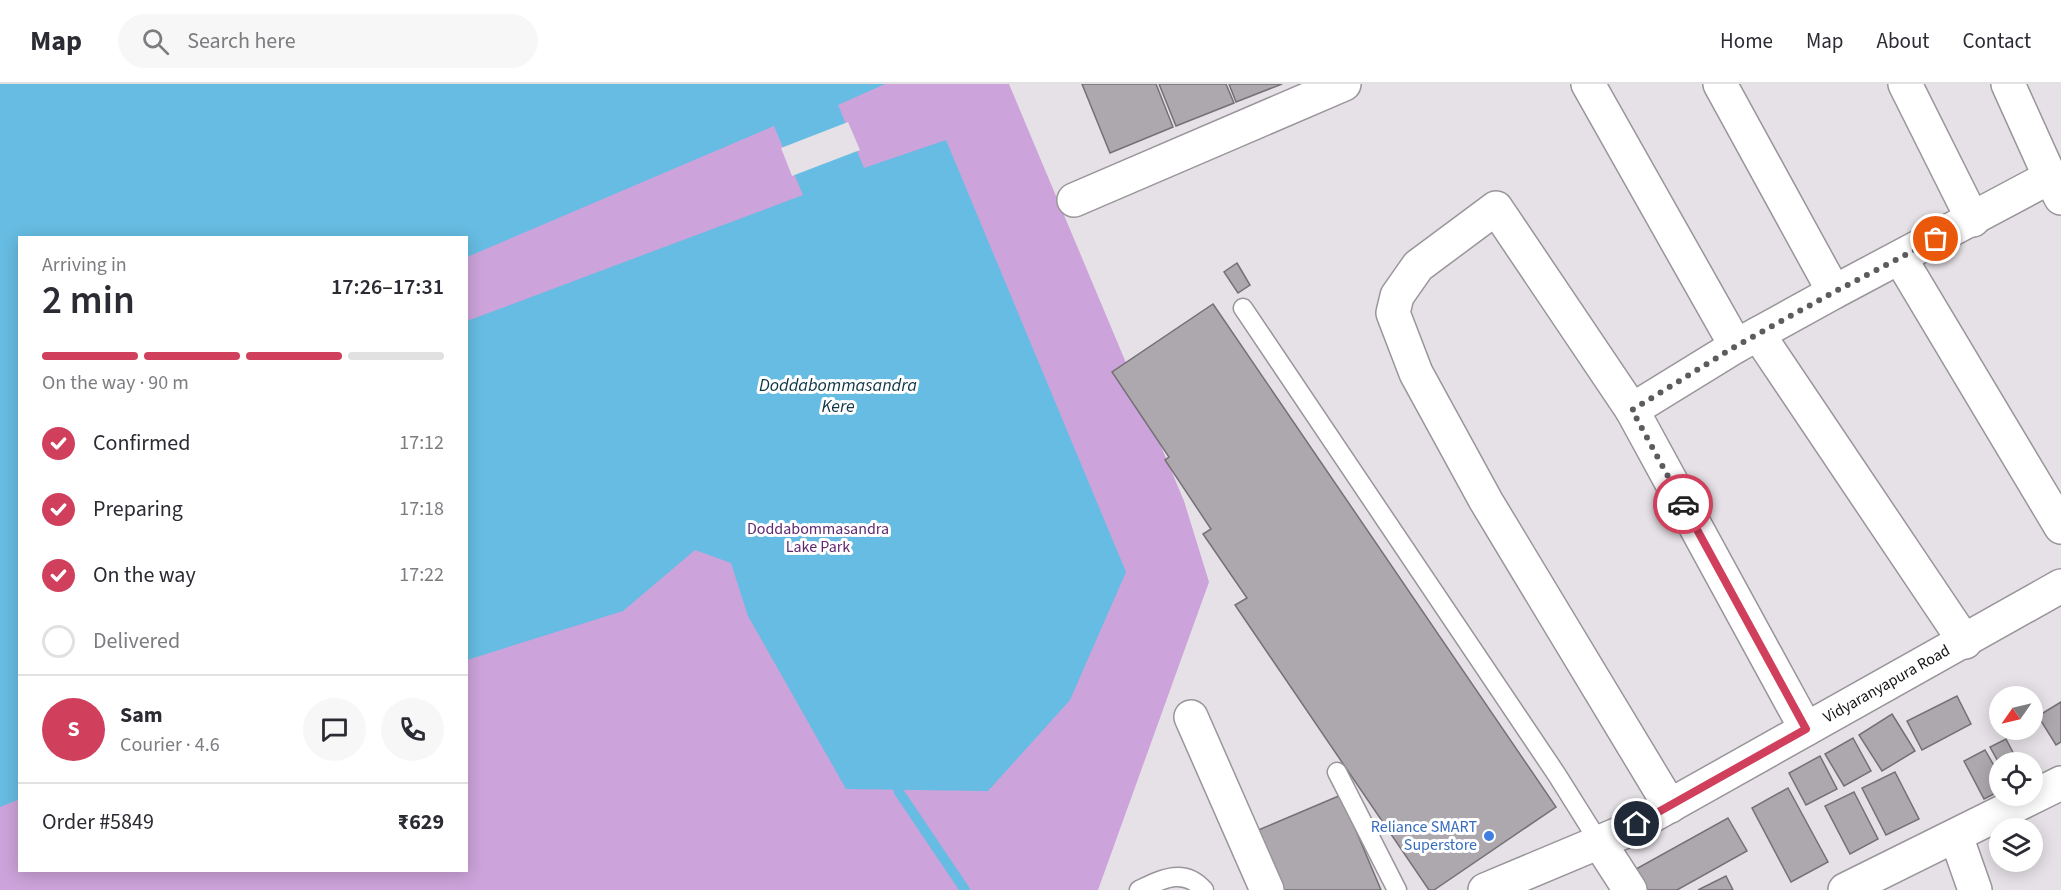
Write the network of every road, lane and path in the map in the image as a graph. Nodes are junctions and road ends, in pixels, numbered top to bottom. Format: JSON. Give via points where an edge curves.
{"nodes":[{"id":1,"x":1344,"y":84,"type":"edge"},
{"id":2,"x":1588,"y":84,"type":"edge"},
{"id":3,"x":1720,"y":84,"type":"edge"},
{"id":4,"x":1905,"y":84,"type":"edge"},
{"id":5,"x":2008,"y":84,"type":"edge"},
{"id":6,"x":2055,"y":188,"type":"edge"},
{"id":7,"x":1074,"y":200,"type":"dead end"},
{"id":8,"x":1972,"y":220,"type":"junction"},
{"id":9,"x":1900,"y":258,"type":"junction"},
{"id":10,"x":1834,"y":292,"type":"junction"},
{"id":11,"x":1243,"y":308,"type":"dead end"},
{"id":12,"x":1747,"y":340,"type":"junction"},
{"id":13,"x":1632,"y":410,"type":"junction"},
{"id":14,"x":2061,"y":527,"type":"edge"},
{"id":15,"x":2061,"y":586,"type":"edge"},
{"id":16,"x":1965,"y":642,"type":"junction"},
{"id":17,"x":1191,"y":717,"type":"dead end"},
{"id":18,"x":1806,"y":729,"type":"junction"},
{"id":19,"x":1336,"y":772,"type":"dead end"},
{"id":20,"x":2061,"y":783,"type":"edge"},
{"id":21,"x":1670,"y":806,"type":"junction"},
{"id":22,"x":1956,"y":836,"type":"junction"},
{"id":23,"x":1599,"y":842,"type":"junction"},
{"id":24,"x":1139,"y":890,"type":"edge"},
{"id":25,"x":1204,"y":890,"type":"edge"},
{"id":26,"x":1267,"y":890,"type":"edge"},
{"id":27,"x":1397,"y":890,"type":"edge"},
{"id":28,"x":1485,"y":890,"type":"edge"},
{"id":29,"x":1630,"y":890,"type":"edge"},
{"id":30,"x":1845,"y":890,"type":"edge"},
{"id":31,"x":1975,"y":890,"type":"edge"}],
"edges":[{"from":1,"to":7,"type":"street"},
{"from":2,"to":12,"type":"street"},
{"from":3,"to":10,"type":"street"},
{"from":4,"to":8,"type":"street"},
{"from":5,"to":6,"type":"street"},
{"from":6,"to":8,"type":"street"},
{"from":8,"to":9,"type":"street"},
{"from":9,"to":10,"type":"street"},
{"from":9,"to":14,"type":"street"},
{"from":10,"to":12,"type":"street"},
{"from":11,"to":23,"type":"lane"},
{"from":12,"to":13,"type":"street"},
{"from":12,"to":16,"type":"street"},
{"from":13,"to":18,"type":"street"},
{"from":13,"to":21,"type":"street","via":[[1496,208],[1418,266],[1396,296],[1393,313],[1416,373],[1486,501]]},
{"from":15,"to":16,"type":"street","name":"Vidyaranyapura Road"},
{"from":16,"to":18,"type":"street","name":"Vidyaranyapura Road"},
{"from":17,"to":26,"type":"street"},
{"from":18,"to":21,"type":"street","name":"Vidyaranyapura Road"},
{"from":19,"to":27,"type":"lane"},
{"from":20,"to":22,"type":"street"},
{"from":21,"to":23,"type":"street","name":"Vidyaranyapura Road"},
{"from":22,"to":30,"type":"street"},
{"from":22,"to":31,"type":"street"},
{"from":23,"to":28,"type":"street","name":"Vidyaranyapura Road"},
{"from":23,"to":29,"type":"street"},
{"from":24,"to":25,"type":"lane","via":[[1166,878],[1184,877],[1198,882]]}]}
